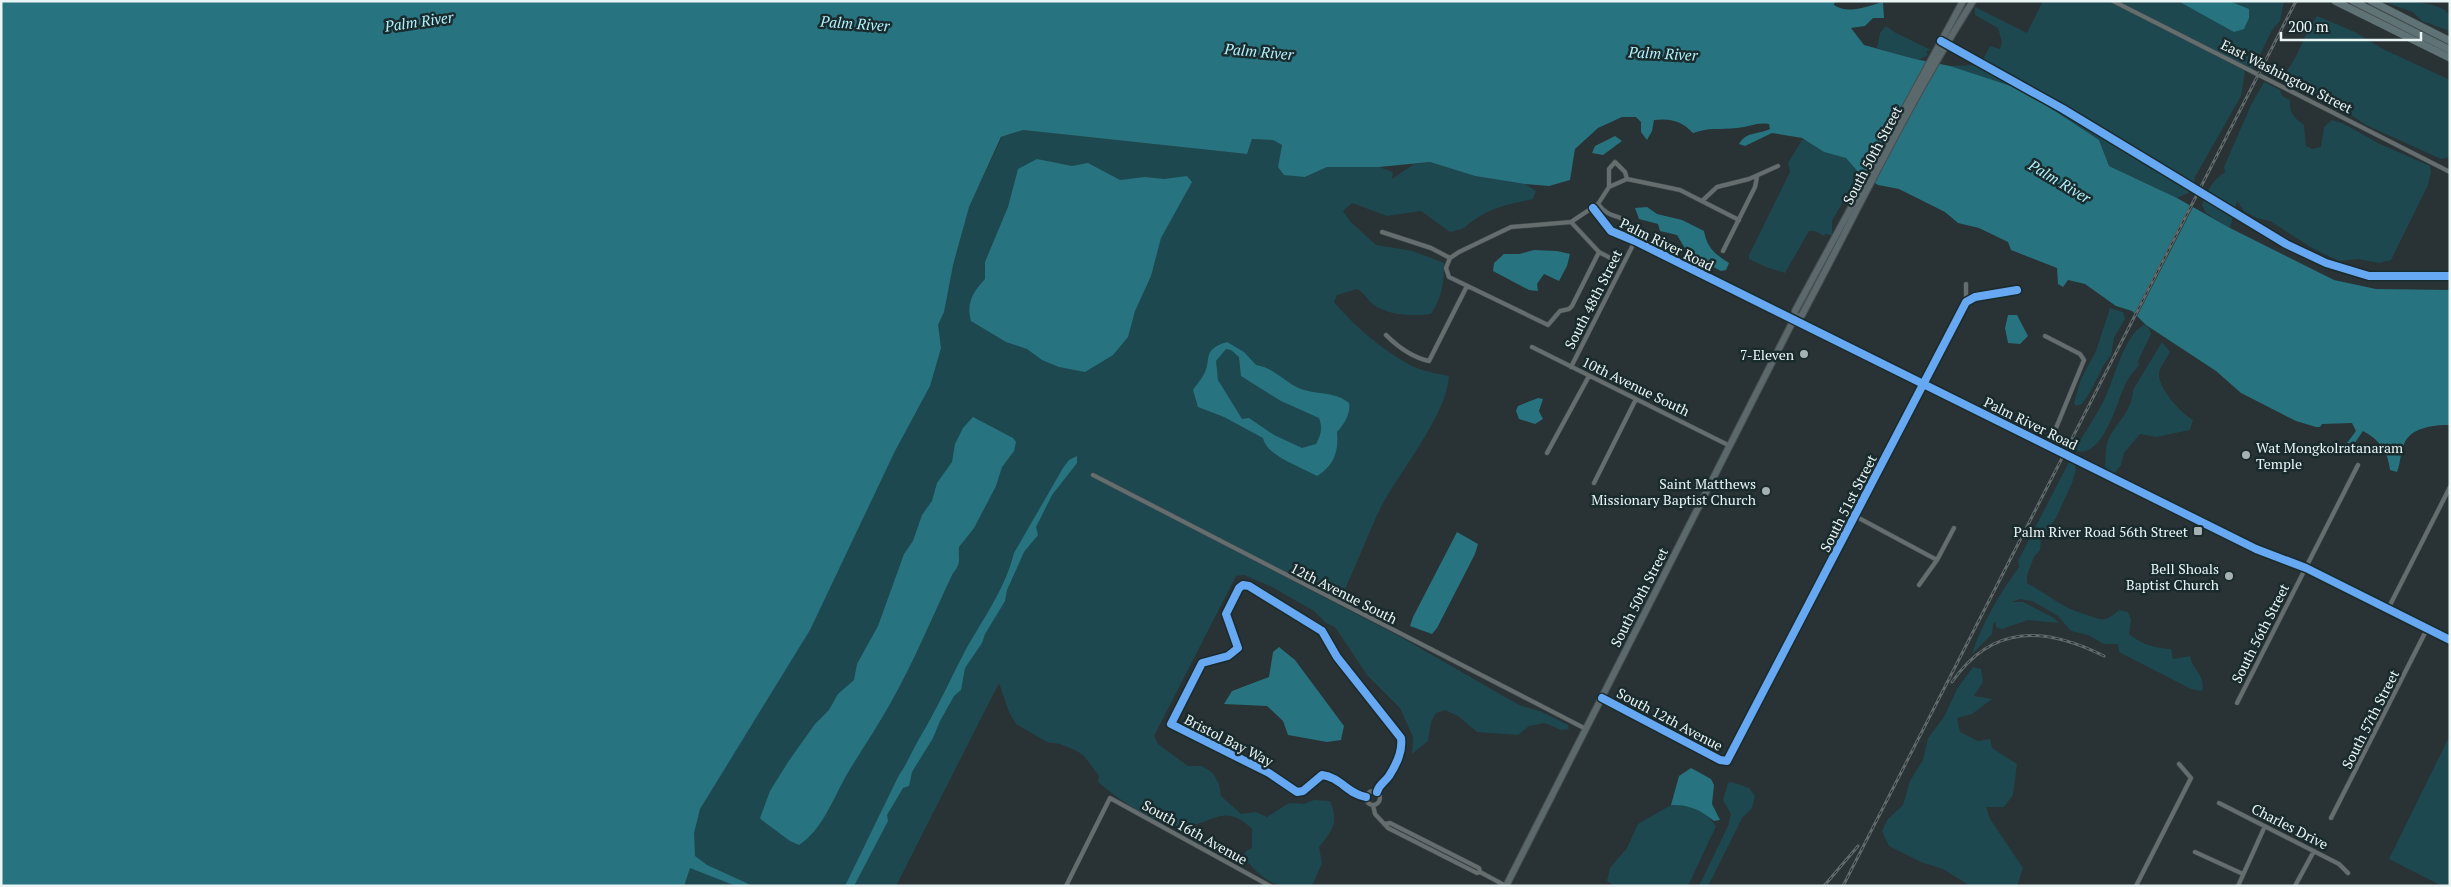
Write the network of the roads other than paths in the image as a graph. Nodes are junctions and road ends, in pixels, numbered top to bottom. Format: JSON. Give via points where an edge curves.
{"nodes":[{"id":1,"x":1963,"y":1,"type":"edge"},
{"id":2,"x":1973,"y":1,"type":"edge"},
{"id":3,"x":2113,"y":1,"type":"edge"},
{"id":4,"x":2335,"y":1,"type":"edge"},
{"id":5,"x":2353,"y":1,"type":"edge"},
{"id":6,"x":2371,"y":1,"type":"edge"},
{"id":7,"x":2450,"y":41,"type":"edge"},
{"id":8,"x":1942,"y":46,"type":"junction"},
{"id":9,"x":2450,"y":50,"type":"edge"},
{"id":10,"x":2450,"y":58,"type":"edge"},
{"id":11,"x":1778,"y":166,"type":"dead end"},
{"id":12,"x":2450,"y":172,"type":"edge"},
{"id":13,"x":1757,"y":177,"type":"junction"},
{"id":14,"x":1627,"y":179,"type":"junction"},
{"id":15,"x":1609,"y":187,"type":"junction"},
{"id":16,"x":1702,"y":201,"type":"junction"},
{"id":17,"x":1598,"y":204,"type":"junction"},
{"id":18,"x":1593,"y":208,"type":"junction"},
{"id":19,"x":1611,"y":216,"type":"junction"},
{"id":20,"x":1738,"y":220,"type":"junction"},
{"id":21,"x":1571,"y":222,"type":"junction"},
{"id":22,"x":1605,"y":222,"type":"junction"},
{"id":23,"x":1382,"y":232,"type":"dead end"},
{"id":24,"x":1635,"y":241,"type":"junction"},
{"id":25,"x":1723,"y":251,"type":"dead end"},
{"id":26,"x":1599,"y":252,"type":"junction"},
{"id":27,"x":1450,"y":258,"type":"junction"},
{"id":28,"x":1614,"y":260,"type":"dead end"},
{"id":29,"x":1966,"y":284,"type":"dead end"},
{"id":30,"x":1467,"y":286,"type":"junction"},
{"id":31,"x":2017,"y":290,"type":"dead end"},
{"id":32,"x":1966,"y":302,"type":"junction"},
{"id":33,"x":1794,"y":320,"type":"junction"},
{"id":34,"x":1386,"y":335,"type":"dead end"},
{"id":35,"x":2045,"y":336,"type":"dead end"},
{"id":36,"x":1532,"y":347,"type":"dead end"},
{"id":37,"x":1571,"y":367,"type":"junction"},
{"id":38,"x":1589,"y":376,"type":"junction"},
{"id":39,"x":1924,"y":384,"type":"junction"},
{"id":40,"x":1636,"y":399,"type":"junction"},
{"id":41,"x":2048,"y":445,"type":"junction"},
{"id":42,"x":1730,"y":446,"type":"junction"},
{"id":43,"x":1547,"y":453,"type":"dead end"},
{"id":44,"x":2358,"y":465,"type":"dead end"},
{"id":45,"x":1093,"y":475,"type":"dead end"},
{"id":46,"x":1594,"y":483,"type":"dead end"},
{"id":47,"x":2450,"y":487,"type":"edge"},
{"id":48,"x":1855,"y":516,"type":"junction"},
{"id":49,"x":1954,"y":528,"type":"dead end"},
{"id":50,"x":1937,"y":560,"type":"junction"},
{"id":51,"x":2306,"y":568,"type":"junction"},
{"id":52,"x":1919,"y":585,"type":"dead end"},
{"id":53,"x":2388,"y":609,"type":"junction"},
{"id":54,"x":2427,"y":629,"type":"junction"},
{"id":55,"x":2450,"y":640,"type":"edge"},
{"id":56,"x":1602,"y":698,"type":"junction"},
{"id":57,"x":2237,"y":703,"type":"dead end"},
{"id":58,"x":1586,"y":729,"type":"junction"},
{"id":59,"x":1728,"y":761,"type":"joint"},
{"id":60,"x":2179,"y":764,"type":"dead end"},
{"id":61,"x":1376,"y":792,"type":"junction"},
{"id":62,"x":1366,"y":797,"type":"junction"},
{"id":63,"x":2219,"y":803,"type":"dead end"},
{"id":64,"x":1373,"y":805,"type":"junction"},
{"id":65,"x":2331,"y":818,"type":"dead end"},
{"id":66,"x":2266,"y":826,"type":"junction"},
{"id":67,"x":2314,"y":851,"type":"junction"},
{"id":68,"x":2195,"y":852,"type":"dead end"},
{"id":69,"x":2243,"y":874,"type":"junction"},
{"id":70,"x":2348,"y":874,"type":"dead end"},
{"id":71,"x":1066,"y":886,"type":"edge"},
{"id":72,"x":1270,"y":886,"type":"edge"},
{"id":73,"x":1506,"y":886,"type":"edge"},
{"id":74,"x":2136,"y":886,"type":"edge"},
{"id":75,"x":2238,"y":886,"type":"edge"},
{"id":76,"x":2295,"y":886,"type":"edge"}],
"edges":[{"from":1,"to":8,"type":"main road","name":"South 50th Street"},
{"from":2,"to":8,"type":"main road","name":"South 50th Street"},
{"from":3,"to":12,"type":"street","name":"East Washington Street"},
{"from":4,"to":10,"type":"highway"},
{"from":5,"to":9,"type":"highway"},
{"from":6,"to":7,"type":"highway"},
{"from":8,"to":33,"type":"main road","name":"South 50th Street","via":[[1864,186],[1802,315]]},
{"from":11,"to":13,"type":"street"},
{"from":13,"to":16,"type":"street","via":[[1716,187]]},
{"from":13,"to":20,"type":"street"},
{"from":14,"to":15,"type":"street"},
{"from":14,"to":15,"type":"street","via":[[1615,162],[1609,168]]},
{"from":14,"to":16,"type":"street","via":[[1671,187]]},
{"from":15,"to":17,"type":"street"},
{"from":16,"to":20,"type":"street"},
{"from":17,"to":18,"type":"street"},
{"from":17,"to":19,"type":"street","name":"Palm River Road"},
{"from":18,"to":21,"type":"street"},
{"from":18,"to":22,"type":"street","name":"Palm River Road"},
{"from":19,"to":22,"type":"street","name":"Palm River Road"},
{"from":19,"to":24,"type":"street","name":"Palm River Road","via":[[1626,222]]},
{"from":20,"to":25,"type":"street"},
{"from":21,"to":26,"type":"street"},
{"from":21,"to":27,"type":"street","via":[[1510,227]]},
{"from":22,"to":24,"type":"street","name":"Palm River Road","via":[[1615,234]]},
{"from":23,"to":27,"type":"street","via":[[1422,244]]},
{"from":24,"to":33,"type":"street","name":"Palm River Road"},
{"from":24,"to":37,"type":"street","name":"South 48th Street"},
{"from":26,"to":28,"type":"street"},
{"from":26,"to":30,"type":"street","via":[[1572,306],[1560,311],[1548,325]]},
{"from":27,"to":30,"type":"street","via":[[1447,274]]},
{"from":29,"to":32,"type":"street"},
{"from":30,"to":34,"type":"street","via":[[1429,361],[1399,348]]},
{"from":31,"to":32,"type":"street","via":[[1975,297]]},
{"from":32,"to":39,"type":"street","name":"South 51st Street"},
{"from":33,"to":39,"type":"street","name":"Palm River Road"},
{"from":33,"to":42,"type":"main road","name":"South 50th Street"},
{"from":35,"to":41,"type":"street","via":[[2080,354],[2084,360]]},
{"from":36,"to":37,"type":"street","name":"10th Avenue South"},
{"from":37,"to":38,"type":"street","name":"10th Avenue South"},
{"from":38,"to":40,"type":"street","name":"10th Avenue South"},
{"from":38,"to":43,"type":"street"},
{"from":39,"to":41,"type":"street","name":"Palm River Road"},
{"from":39,"to":48,"type":"street","name":"South 51st Street"},
{"from":40,"to":42,"type":"street","name":"10th Avenue South"},
{"from":40,"to":46,"type":"street"},
{"from":41,"to":51,"type":"street","name":"Palm River Road","via":[[2256,549]]},
{"from":42,"to":56,"type":"main road","name":"South 50th Street"},
{"from":44,"to":51,"type":"street","name":"South 56th Street"},
{"from":45,"to":58,"type":"street","name":"12th Avenue South"},
{"from":47,"to":53,"type":"street"},
{"from":48,"to":50,"type":"street"},
{"from":48,"to":59,"type":"street","name":"South 51st Street"},
{"from":49,"to":50,"type":"street"},
{"from":50,"to":52,"type":"street"},
{"from":51,"to":53,"type":"street","name":"Palm River Road"},
{"from":51,"to":57,"type":"street","name":"South 56th Street"},
{"from":53,"to":54,"type":"street","name":"Palm River Road"},
{"from":54,"to":55,"type":"street","name":"Palm River Road"},
{"from":54,"to":65,"type":"street","name":"South 57th Street"},
{"from":56,"to":58,"type":"main road","name":"South 50th Street"},
{"from":56,"to":59,"type":"street","name":"South 12th Avenue","via":[[1720,760]]},
{"from":58,"to":73,"type":"main road","name":"South 50th Street"},
{"from":60,"to":74,"type":"street","via":[[2191,778]]},
{"from":61,"to":62,"type":"street","via":[[1370,792]]},
{"from":61,"to":62,"type":"street","name":"Bristol Bay Way","via":[[1403,749],[1401,738],[1337,657],[1322,630],[1243,585],[1226,614],[1238,648],[1228,656],[1202,663],[1171,724],[1269,773],[1297,792],[1303,791],[1322,775]]},
{"from":61,"to":64,"type":"street","via":[[1380,800]]},
{"from":62,"to":64,"type":"street","via":[[1368,804]]},
{"from":63,"to":66,"type":"street","name":"Charles Drive"},
{"from":64,"to":73,"type":"street","via":[[1375,814],[1384,824],[1390,823],[1440,848]]},
{"from":66,"to":67,"type":"street","name":"Charles Drive"},
{"from":66,"to":69,"type":"street"},
{"from":67,"to":70,"type":"street","name":"Charles Drive","via":[[2338,864]]},
{"from":67,"to":76,"type":"street"},
{"from":68,"to":69,"type":"street"},
{"from":69,"to":75,"type":"street"},
{"from":71,"to":72,"type":"street","name":"South 16th Avenue","via":[[1110,798]]}]}
